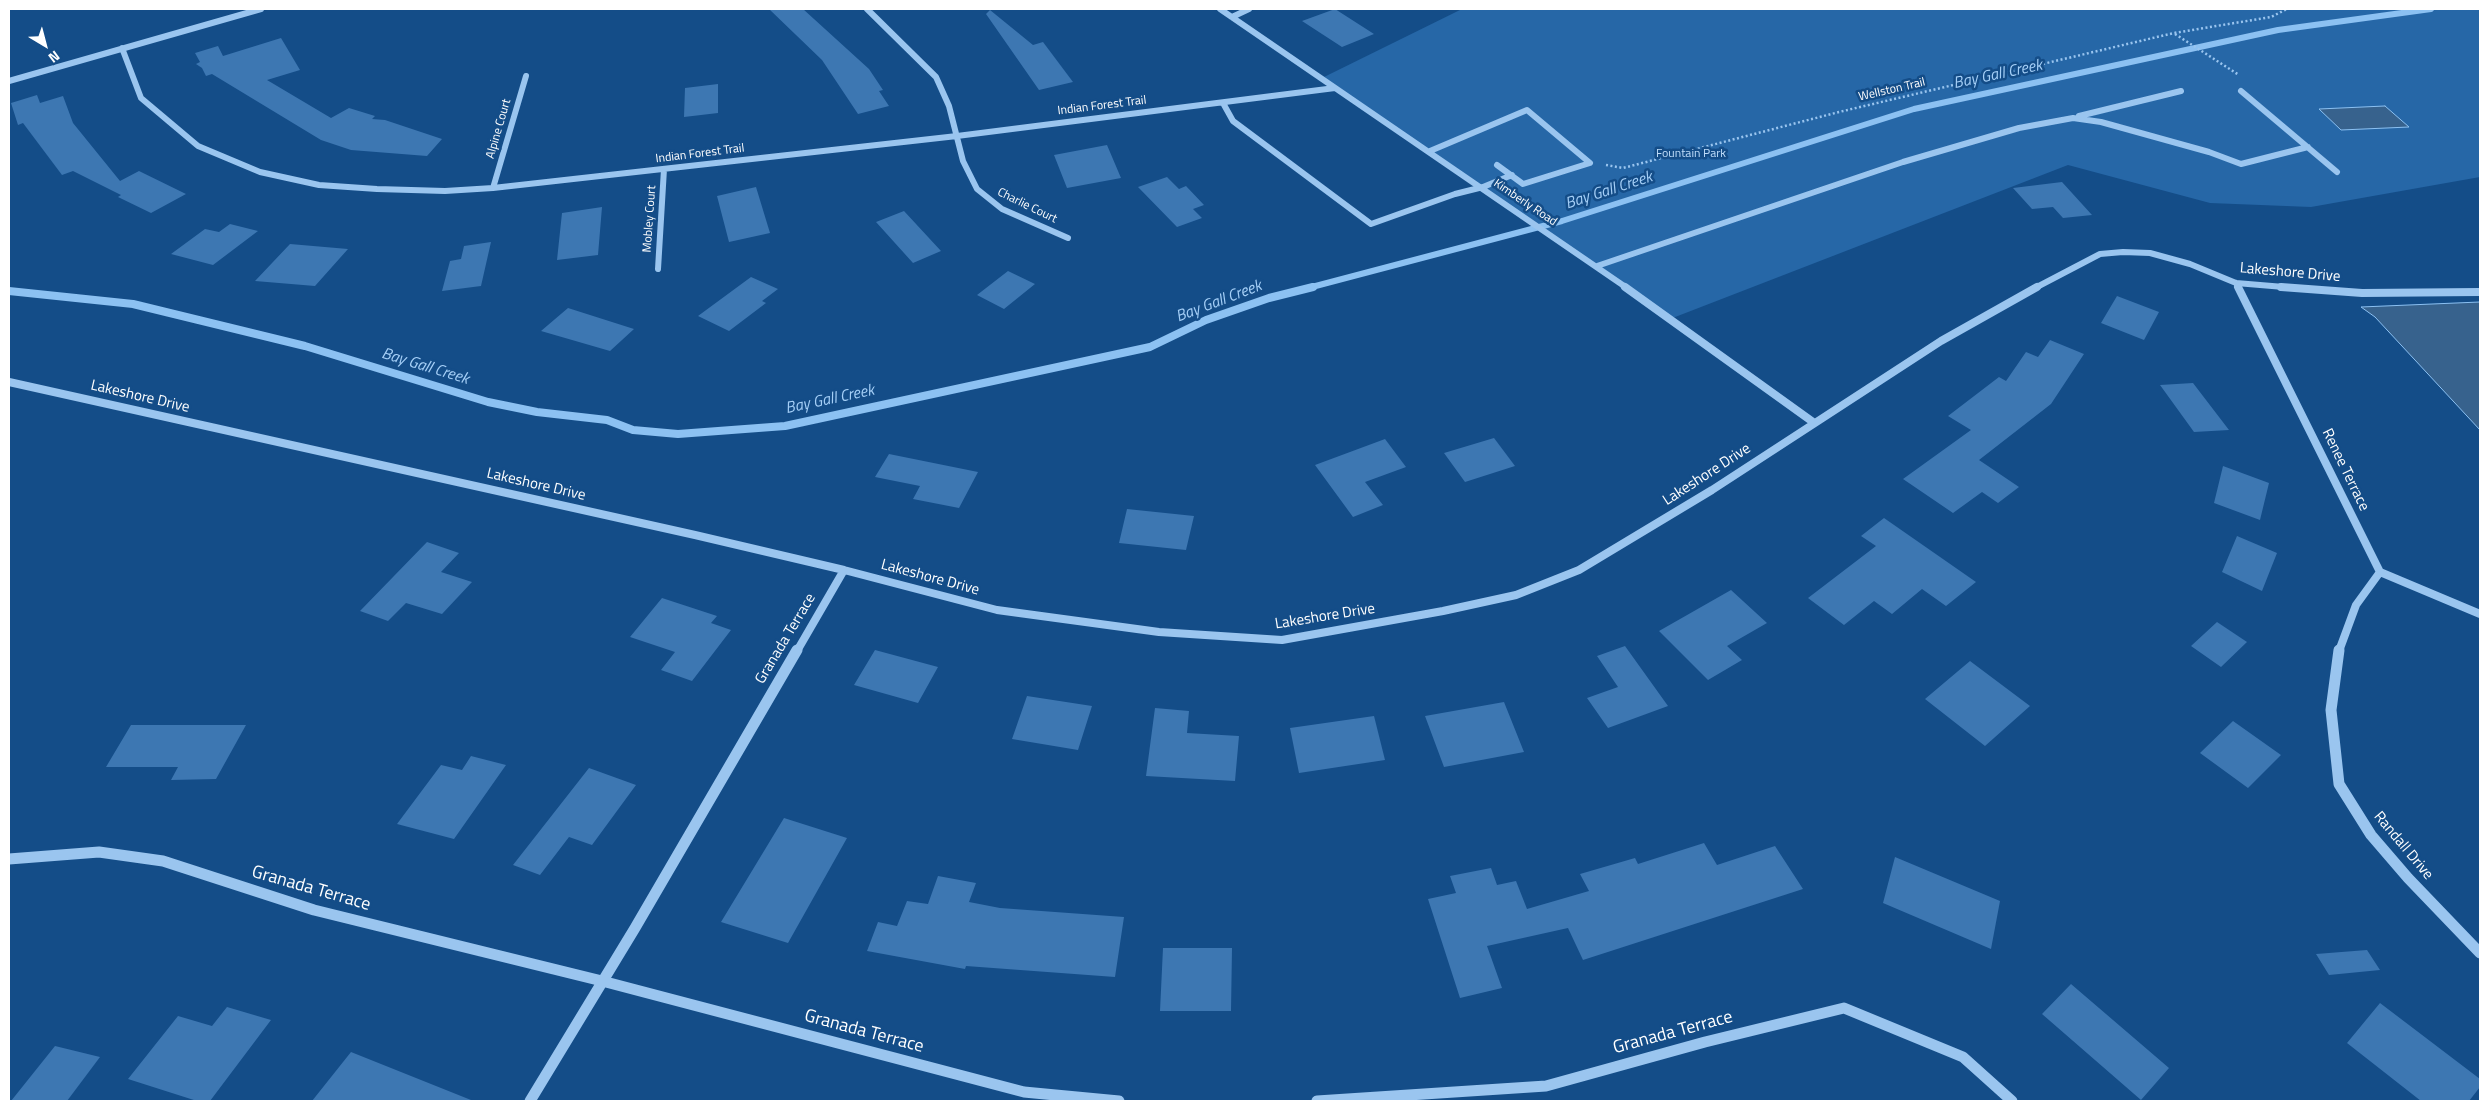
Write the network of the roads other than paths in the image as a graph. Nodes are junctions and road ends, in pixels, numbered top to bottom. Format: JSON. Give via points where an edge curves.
{"nodes":[{"id":1,"x":261,"y":9,"type":"edge"},
{"id":2,"x":867,"y":9,"type":"edge"},
{"id":3,"x":1220,"y":9,"type":"edge"},
{"id":4,"x":1249,"y":9,"type":"edge"},
{"id":5,"x":1232,"y":17,"type":"junction"},
{"id":6,"x":122,"y":48,"type":"junction"},
{"id":7,"x":526,"y":76,"type":"dead end"},
{"id":8,"x":9,"y":81,"type":"edge"},
{"id":9,"x":1336,"y":88,"type":"junction"},
{"id":10,"x":2181,"y":91,"type":"dead end"},
{"id":11,"x":2241,"y":91,"type":"dead end"},
{"id":12,"x":1223,"y":103,"type":"junction"},
{"id":13,"x":2073,"y":118,"type":"junction"},
{"id":14,"x":957,"y":136,"type":"junction"},
{"id":15,"x":2308,"y":147,"type":"junction"},
{"id":16,"x":1430,"y":151,"type":"junction"},
{"id":17,"x":1497,"y":165,"type":"dead end"},
{"id":18,"x":664,"y":169,"type":"junction"},
{"id":19,"x":2337,"y":172,"type":"dead end"},
{"id":20,"x":1512,"y":175,"type":"junction"},
{"id":21,"x":1483,"y":187,"type":"junction"},
{"id":22,"x":493,"y":188,"type":"junction"},
{"id":23,"x":1068,"y":238,"type":"dead end"},
{"id":24,"x":1597,"y":266,"type":"junction"},
{"id":25,"x":658,"y":269,"type":"dead end"},
{"id":26,"x":2236,"y":283,"type":"junction"},
{"id":27,"x":2480,"y":292,"type":"edge"},
{"id":28,"x":9,"y":382,"type":"edge"},
{"id":29,"x":1813,"y":422,"type":"junction"},
{"id":30,"x":844,"y":570,"type":"junction"},
{"id":31,"x":2380,"y":572,"type":"junction"},
{"id":32,"x":2480,"y":614,"type":"edge"},
{"id":33,"x":9,"y":859,"type":"edge"},
{"id":34,"x":2480,"y":953,"type":"edge"},
{"id":35,"x":602,"y":981,"type":"junction"},
{"id":36,"x":530,"y":1101,"type":"edge"},
{"id":37,"x":1120,"y":1101,"type":"edge"},
{"id":38,"x":1317,"y":1101,"type":"edge"},
{"id":39,"x":2012,"y":1101,"type":"edge"}],
"edges":[{"from":1,"to":6,"type":"street"},
{"from":2,"to":14,"type":"street","name":"Charlie Court","via":[[936,78]]},
{"from":3,"to":5,"type":"street","name":"Kimberly Road"},
{"from":4,"to":5,"type":"street"},
{"from":5,"to":9,"type":"street","name":"Kimberly Road"},
{"from":6,"to":8,"type":"street"},
{"from":6,"to":22,"type":"street","name":"Indian Forest Trail","via":[[140,98],[198,146],[260,172],[319,185],[377,189],[445,191]]},
{"from":7,"to":22,"type":"street","name":"Alpine Court"},
{"from":9,"to":12,"type":"street","name":"Indian Forest Trail"},
{"from":9,"to":16,"type":"street","name":"Kimberly Road"},
{"from":10,"to":13,"type":"street"},
{"from":11,"to":15,"type":"street"},
{"from":12,"to":14,"type":"street","name":"Indian Forest Trail"},
{"from":12,"to":21,"type":"street","via":[[1233,121],[1371,224]]},
{"from":13,"to":15,"type":"street","via":[[2108,124],[2241,164]]},
{"from":13,"to":24,"type":"street","via":[[2019,128],[1894,165]]},
{"from":14,"to":18,"type":"street","name":"Indian Forest Trail"},
{"from":14,"to":23,"type":"street","name":"Charlie Court","via":[[969,176],[988,200]]},
{"from":15,"to":19,"type":"street"},
{"from":16,"to":20,"type":"street","via":[[1527,110],[1590,163],[1523,184]]},
{"from":16,"to":21,"type":"street","name":"Kimberly Road"},
{"from":17,"to":20,"type":"street"},
{"from":18,"to":22,"type":"street","name":"Indian Forest Trail"},
{"from":18,"to":25,"type":"street","name":"Mobley Court"},
{"from":20,"to":21,"type":"street"},
{"from":21,"to":24,"type":"street","name":"Kimberly Road"},
{"from":24,"to":29,"type":"street","name":"Kimberly Road"},
{"from":26,"to":27,"type":"street","name":"Lakeshore Drive","via":[[2362,294]]},
{"from":26,"to":29,"type":"street","name":"Lakeshore Drive","via":[[2190,264],[2150,253],[2100,254],[1941,341]]},
{"from":26,"to":31,"type":"street","name":"Renee Terrace","via":[[2262,329]]},
{"from":28,"to":30,"type":"street","name":"Lakeshore Drive"},
{"from":29,"to":30,"type":"street","name":"Lakeshore Drive","via":[[1712,490],[1579,570],[1516,595],[1282,640],[1158,632],[997,610]]},
{"from":30,"to":35,"type":"street","name":"Granada Terrace"},
{"from":31,"to":32,"type":"street"},
{"from":31,"to":34,"type":"street","name":"Randall Drive","via":[[2356,605],[2339,649],[2331,710],[2338,784],[2371,836]]},
{"from":33,"to":35,"type":"street","name":"Granada Terrace","via":[[99,852],[164,861],[314,910]]},
{"from":35,"to":36,"type":"street","name":"Granada Terrace"},
{"from":35,"to":37,"type":"street","name":"Granada Terrace","via":[[1024,1092]]},
{"from":38,"to":39,"type":"street","name":"Granada Terrace","via":[[1546,1086],[1844,1008],[1963,1057]]}]}
